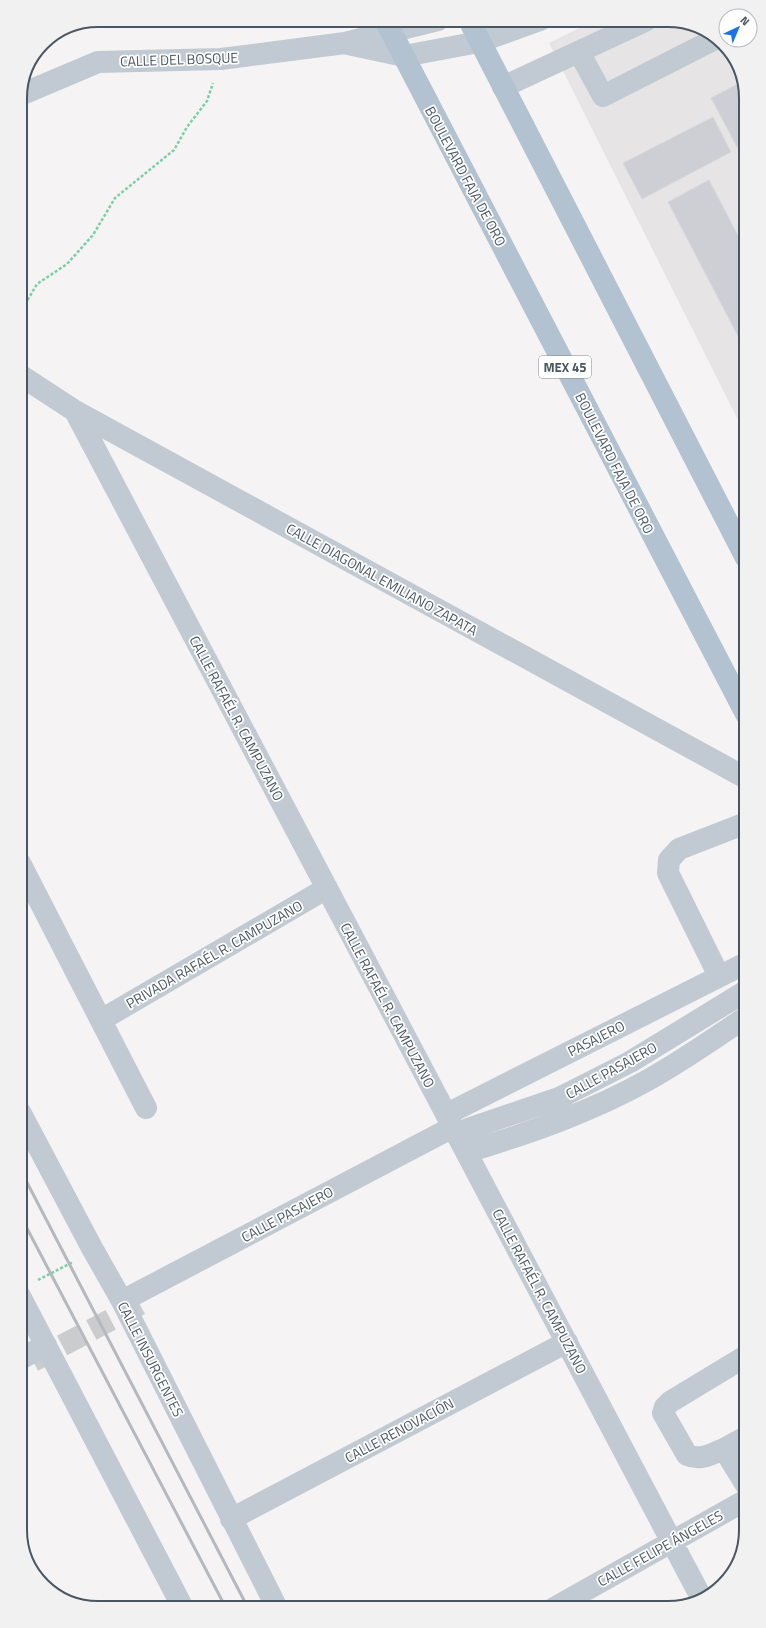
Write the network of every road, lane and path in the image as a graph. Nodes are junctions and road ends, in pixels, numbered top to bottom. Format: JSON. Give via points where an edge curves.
{"nodes":[{"id":1,"x":383,"y":27,"type":"edge"},
{"id":2,"x":389,"y":27,"type":"edge"},
{"id":3,"x":472,"y":27,"type":"edge"},
{"id":4,"x":521,"y":27,"type":"edge"},
{"id":5,"x":632,"y":27,"type":"edge"},
{"id":6,"x":710,"y":41,"type":"edge"},
{"id":7,"x":480,"y":42,"type":"junction"},
{"id":8,"x":345,"y":43,"type":"junction"},
{"id":9,"x":579,"y":52,"type":"junction"},
{"id":10,"x":404,"y":56,"type":"junction"},
{"id":11,"x":222,"y":59,"type":"junction"},
{"id":12,"x":503,"y":87,"type":"junction"},
{"id":13,"x":27,"y":92,"type":"edge"},
{"id":14,"x":27,"y":301,"type":"edge"},
{"id":15,"x":27,"y":382,"type":"edge"},
{"id":16,"x":75,"y":411,"type":"junction"},
{"id":17,"x":739,"y":544,"type":"edge"},
{"id":18,"x":739,"y":701,"type":"edge"},
{"id":19,"x":739,"y":774,"type":"edge"},
{"id":20,"x":739,"y":826,"type":"edge"},
{"id":21,"x":27,"y":877,"type":"edge"},
{"id":22,"x":327,"y":888,"type":"junction"},
{"id":23,"x":739,"y":966,"type":"edge"},
{"id":24,"x":719,"y":976,"type":"junction"},
{"id":25,"x":739,"y":995,"type":"edge"},
{"id":26,"x":101,"y":1020,"type":"junction"},
{"id":27,"x":739,"y":1022,"type":"edge"},
{"id":28,"x":146,"y":1108,"type":"dead end"},
{"id":29,"x":456,"y":1123,"type":"junction"},
{"id":30,"x":27,"y":1125,"type":"edge"},
{"id":31,"x":467,"y":1152,"type":"junction"},
{"id":32,"x":76,"y":1260,"type":"dead end"},
{"id":33,"x":27,"y":1289,"type":"edge"},
{"id":34,"x":27,"y":1293,"type":"edge"},
{"id":35,"x":122,"y":1302,"type":"junction"},
{"id":36,"x":567,"y":1342,"type":"junction"},
{"id":37,"x":46,"y":1345,"type":"junction"},
{"id":38,"x":27,"y":1356,"type":"edge"},
{"id":39,"x":739,"y":1360,"type":"edge"},
{"id":40,"x":739,"y":1440,"type":"edge"},
{"id":41,"x":724,"y":1448,"type":"junction"},
{"id":42,"x":739,"y":1473,"type":"edge"},
{"id":43,"x":739,"y":1504,"type":"edge"},
{"id":44,"x":231,"y":1519,"type":"junction"},
{"id":45,"x":672,"y":1542,"type":"junction"},
{"id":46,"x":699,"y":1593,"type":"edge"},
{"id":47,"x":178,"y":1601,"type":"edge"},
{"id":48,"x":273,"y":1601,"type":"edge"},
{"id":49,"x":567,"y":1601,"type":"edge"}],
"edges":[{"from":1,"to":8,"type":"street","name":"CALLE DEL BOSQUE"},
{"from":2,"to":10,"type":"main road","name":"BOULEVARD FAJA DE ORO","number":"MEX 45"},
{"from":3,"to":7,"type":"main road"},
{"from":4,"to":7,"type":"street"},
{"from":5,"to":9,"type":"street"},
{"from":6,"to":9,"type":"street","via":[[603,96]]},
{"from":7,"to":10,"type":"street"},
{"from":7,"to":12,"type":"main road"},
{"from":8,"to":10,"type":"street","name":"CALLE DEL BOSQUE"},
{"from":8,"to":11,"type":"street","name":"CALLE DEL BOSQUE"},
{"from":9,"to":12,"type":"street"},
{"from":10,"to":18,"type":"main road","name":"BOULEVARD FAJA DE ORO","number":"MEX 45"},
{"from":11,"to":13,"type":"street","name":"CALLE DEL BOSQUE","via":[[98,62]]},
{"from":11,"to":14,"type":"path","via":[[207,101],[187,127],[174,150],[115,198],[93,234],[67,264],[37,284]]},
{"from":12,"to":17,"type":"main road"},
{"from":15,"to":16,"type":"street","name":"CALLE DIAGONAL EMILIANO ZAPATA"},
{"from":16,"to":19,"type":"street","name":"CALLE DIAGONAL EMILIANO ZAPATA"},
{"from":16,"to":22,"type":"street","name":"CALLE RAFAÉL R. CAMPUZANO"},
{"from":20,"to":24,"type":"street","via":[[679,849],[669,860],[668,873]]},
{"from":21,"to":26,"type":"street"},
{"from":22,"to":26,"type":"street","name":"PRIVADA RAFAÉL R. CAMPUZANO"},
{"from":22,"to":29,"type":"street","name":"CALLE RAFAÉL R. CAMPUZANO"},
{"from":23,"to":24,"type":"street","name":"PASAJERO"},
{"from":24,"to":29,"type":"street","name":"PASAJERO"},
{"from":25,"to":29,"type":"street","name":"CALLE PASAJERO","via":[[630,1062],[559,1098]]},
{"from":26,"to":28,"type":"street"},
{"from":27,"to":31,"type":"street","via":[[648,1080],[589,1109],[529,1133]]},
{"from":29,"to":31,"type":"street","name":"CALLE RAFAÉL R. CAMPUZANO"},
{"from":29,"to":35,"type":"street","name":"CALLE PASAJERO"},
{"from":30,"to":35,"type":"street","name":"CALLE INSURGENTES"},
{"from":31,"to":36,"type":"street","name":"CALLE RAFAÉL R. CAMPUZANO"},
{"from":32,"to":33,"type":"path"},
{"from":34,"to":37,"type":"street"},
{"from":35,"to":44,"type":"street","name":"CALLE INSURGENTES"},
{"from":36,"to":44,"type":"street","name":"CALLE RENOVACIÓN"},
{"from":36,"to":45,"type":"street","name":"CALLE RAFAÉL R. CAMPUZANO"},
{"from":37,"to":38,"type":"street"},
{"from":37,"to":47,"type":"street"},
{"from":39,"to":41,"type":"street","via":[[670,1402],[663,1413],[687,1456],[701,1458]]},
{"from":40,"to":41,"type":"street"},
{"from":41,"to":42,"type":"street"},
{"from":43,"to":45,"type":"street","name":"CALLE FELIPE ÁNGELES"},
{"from":44,"to":48,"type":"street","name":"CALLE INSURGENTES"},
{"from":45,"to":46,"type":"street","name":"CALLE RAFAÉL R. CAMPUZANO"},
{"from":45,"to":49,"type":"street","name":"CALLE FELIPE ÁNGELES"}]}
